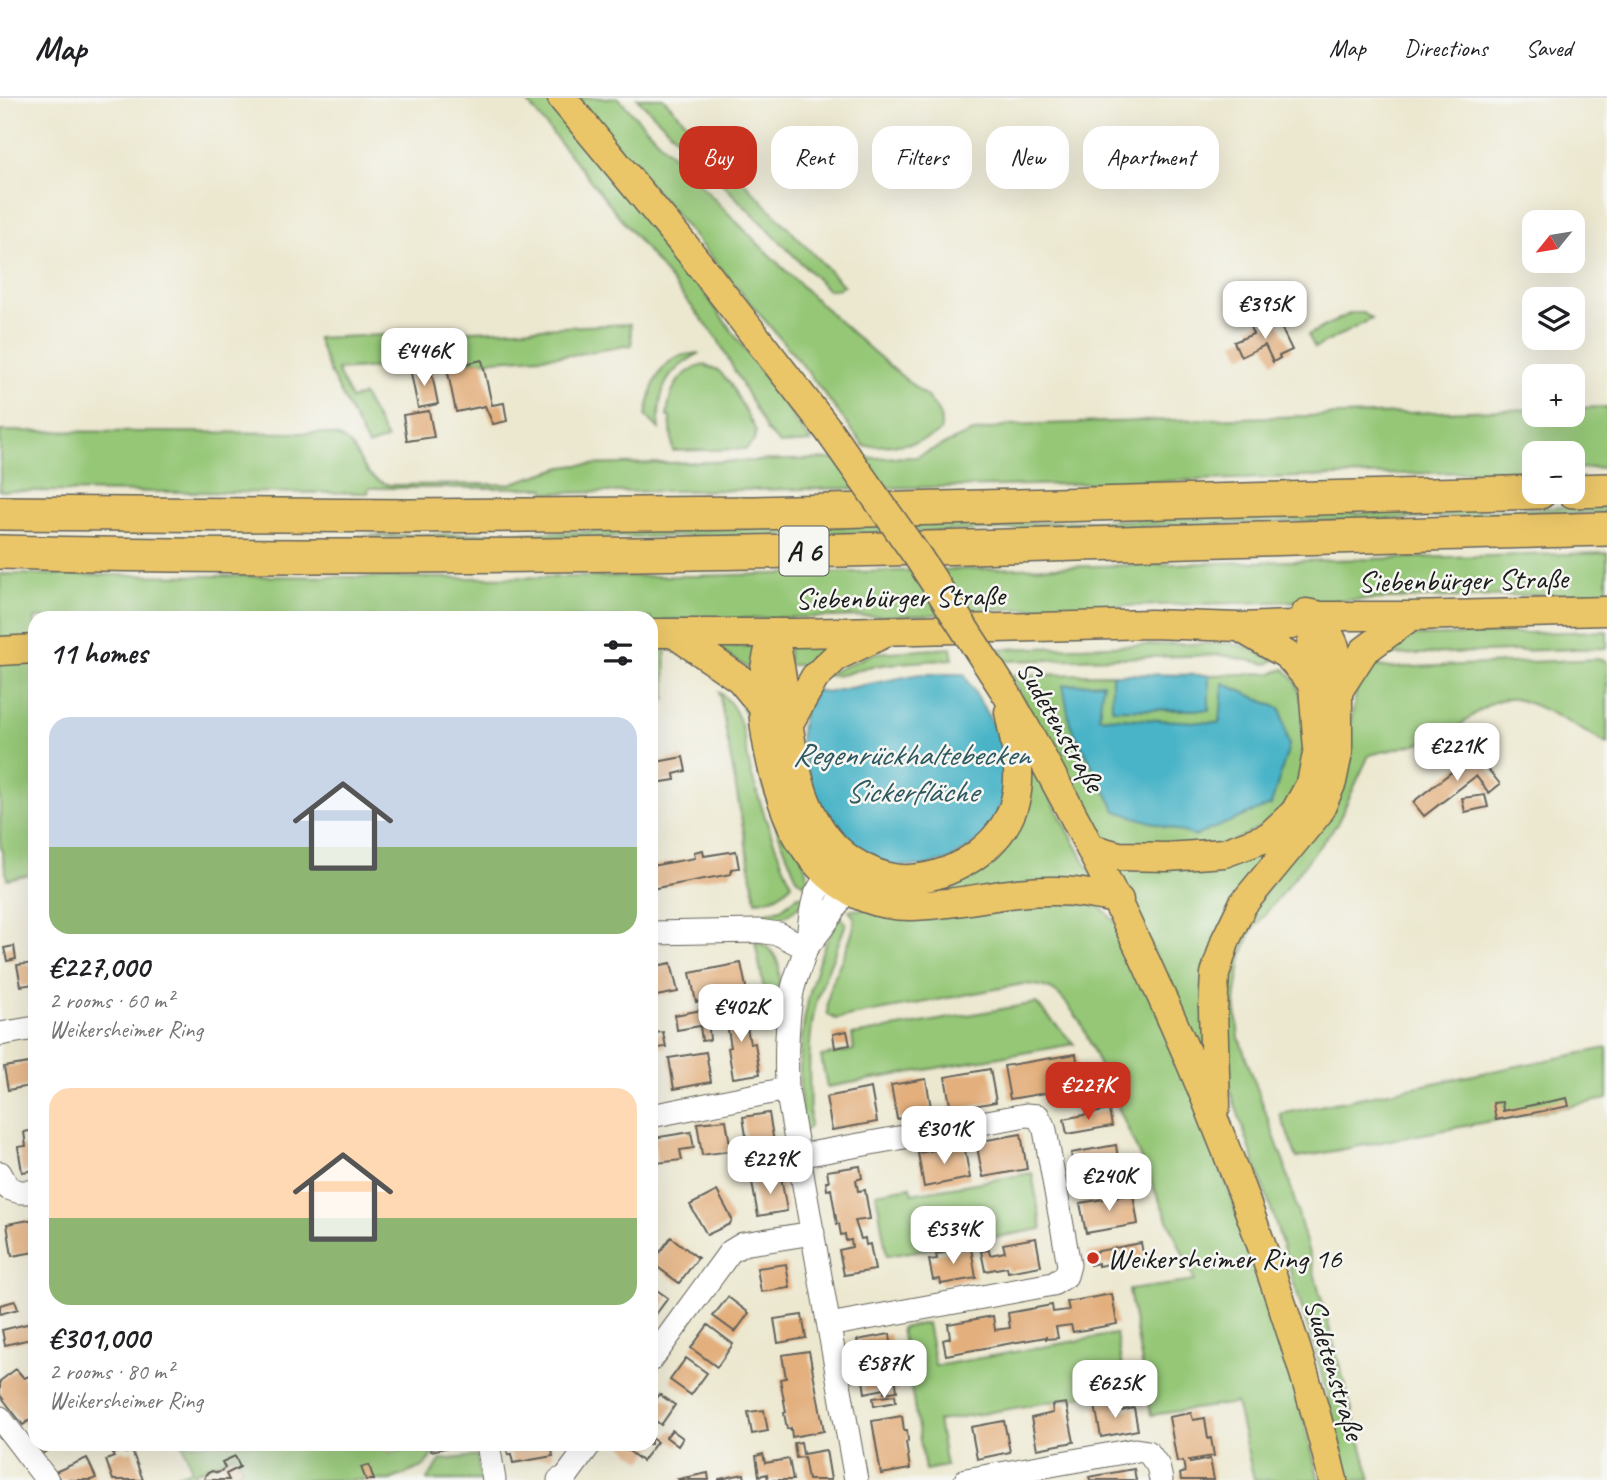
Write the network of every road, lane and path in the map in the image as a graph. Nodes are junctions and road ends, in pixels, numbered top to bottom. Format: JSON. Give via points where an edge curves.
{"nodes":[{"id":1,"x":562,"y":98,"type":"edge"},
{"id":2,"x":1607,"y":490,"type":"edge"},
{"id":3,"x":1585,"y":491,"type":"edge"},
{"id":4,"x":1522,"y":492,"type":"edge"},
{"id":5,"x":0,"y":513,"type":"edge"},
{"id":6,"x":1607,"y":528,"type":"edge"},
{"id":7,"x":0,"y":552,"type":"edge"},
{"id":8,"x":1607,"y":611,"type":"edge"},
{"id":9,"x":1321,"y":616,"type":"junction"},
{"id":10,"x":1411,"y":616,"type":"junction"},
{"id":11,"x":1151,"y":624,"type":"junction"},
{"id":12,"x":1239,"y":627,"type":"junction"},
{"id":13,"x":891,"y":631,"type":"junction"},
{"id":14,"x":662,"y":633,"type":"edge"},
{"id":15,"x":773,"y":633,"type":"junction"},
{"id":16,"x":28,"y":649,"type":"edge"},
{"id":17,"x":0,"y":651,"type":"edge"},
{"id":18,"x":1326,"y":687,"type":"junction"},
{"id":19,"x":1006,"y":694,"type":"junction"},
{"id":20,"x":777,"y":716,"type":"junction"},
{"id":21,"x":1093,"y":849,"type":"junction"},
{"id":22,"x":851,"y":860,"type":"junction"},
{"id":23,"x":836,"y":882,"type":"junction"},
{"id":24,"x":1119,"y":900,"type":"junction"},
{"id":25,"x":658,"y":933,"type":"edge"},
{"id":26,"x":806,"y":948,"type":"junction"},
{"id":27,"x":28,"y":1029,"type":"edge"},
{"id":28,"x":0,"y":1034,"type":"edge"},
{"id":29,"x":787,"y":1089,"type":"junction"},
{"id":30,"x":658,"y":1115,"type":"edge"},
{"id":31,"x":1216,"y":1123,"type":"junction"},
{"id":32,"x":799,"y":1156,"type":"junction"},
{"id":33,"x":0,"y":1173,"type":"edge"},
{"id":34,"x":28,"y":1192,"type":"edge"},
{"id":35,"x":813,"y":1233,"type":"junction"},
{"id":36,"x":829,"y":1325,"type":"junction"},
{"id":37,"x":658,"y":1350,"type":"edge"},
{"id":38,"x":0,"y":1418,"type":"edge"},
{"id":39,"x":489,"y":1451,"type":"edge"},
{"id":40,"x":585,"y":1451,"type":"edge"},
{"id":41,"x":47,"y":1480,"type":"edge"},
{"id":42,"x":494,"y":1480,"type":"edge"},
{"id":43,"x":559,"y":1480,"type":"edge"},
{"id":44,"x":856,"y":1480,"type":"edge"},
{"id":45,"x":967,"y":1480,"type":"edge"},
{"id":46,"x":1161,"y":1480,"type":"edge"},
{"id":47,"x":1333,"y":1480,"type":"edge"}],
"edges":[{"from":1,"to":19,"type":"main road","name":"Sudetenstraße","bridge":true,"via":[[826,427],[918,557]]},
{"from":2,"to":3,"type":"highway"},
{"from":4,"to":5,"type":"highway","number":"A 6","via":[[755,513]]},
{"from":6,"to":7,"type":"highway","number":"A 6","via":[[756,552]]},
{"from":8,"to":10,"type":"main road","name":"Siebenbürger Straße"},
{"from":9,"to":10,"type":"main road","name":"Siebenbürger Straße"},
{"from":9,"to":11,"type":"main road","name":"Siebenbürger Straße","via":[[1289,610],[1213,611]]},
{"from":9,"to":12,"type":"main road","name":"Siebenbürger Straße","via":[[1291,625]]},
{"from":9,"to":18,"type":"main road","via":[[1335,647]]},
{"from":10,"to":18,"type":"main road"},
{"from":11,"to":12,"type":"main road","name":"Siebenbürger Straße"},
{"from":11,"to":13,"type":"main road","name":"Siebenbürger Straße"},
{"from":12,"to":18,"type":"main road","via":[[1287,655]]},
{"from":13,"to":15,"type":"main road","name":"Siebenbürger Straße"},
{"from":13,"to":20,"type":"main road","via":[[838,656]]},
{"from":14,"to":15,"type":"main road","name":"Siebenbürger Straße"},
{"from":14,"to":20,"type":"main road","via":[[740,679]]},
{"from":15,"to":20,"type":"main road","via":[[764,672]]},
{"from":16,"to":17,"type":"main road"},
{"from":18,"to":21,"type":"main road","via":[[1311,783],[1295,811],[1268,837],[1224,853],[1167,857],[1119,856]]},
{"from":18,"to":31,"type":"main road","via":[[1338,753],[1328,792],[1304,833],[1243,904],[1215,974]]},
{"from":19,"to":21,"type":"main road","name":"Sudetenstraße"},
{"from":19,"to":22,"type":"main road","via":[[1016,749],[1017,792],[1005,826],[981,853],[948,871],[909,879],[877,873]]},
{"from":20,"to":22,"type":"main road","via":[[810,811],[828,839]]},
{"from":20,"to":23,"type":"main road","via":[[771,769],[787,815],[804,848]]},
{"from":21,"to":24,"type":"main road","name":"Sudetenstraße"},
{"from":22,"to":23,"type":"street"},
{"from":23,"to":24,"type":"main road","via":[[875,901],[911,906],[1055,891]]},
{"from":23,"to":26,"type":"street","via":[[810,910]]},
{"from":24,"to":31,"type":"main road","name":"Sudetenstraße"},
{"from":25,"to":26,"type":"street","via":[[758,931],[779,934]]},
{"from":26,"to":29,"type":"street","via":[[786,1027]]},
{"from":27,"to":28,"type":"street"},
{"from":29,"to":30,"type":"street"},
{"from":29,"to":32,"type":"street"},
{"from":31,"to":47,"type":"main road","name":"Sudetenstraße","via":[[1301,1357]]},
{"from":32,"to":35,"type":"street"},
{"from":32,"to":36,"type":"street","via":[[1038,1116],[1045,1130],[1066,1247],[1066,1276],[1053,1284]]},
{"from":33,"to":34,"type":"street","via":[[8,1188]]},
{"from":35,"to":36,"type":"street"},
{"from":35,"to":37,"type":"street","via":[[743,1244],[730,1252]]},
{"from":36,"to":44,"type":"street"},
{"from":38,"to":41,"type":"street"},
{"from":39,"to":42,"type":"street"},
{"from":40,"to":43,"type":"street"},
{"from":45,"to":46,"type":"street","via":[[1135,1450],[1148,1452]]}]}
